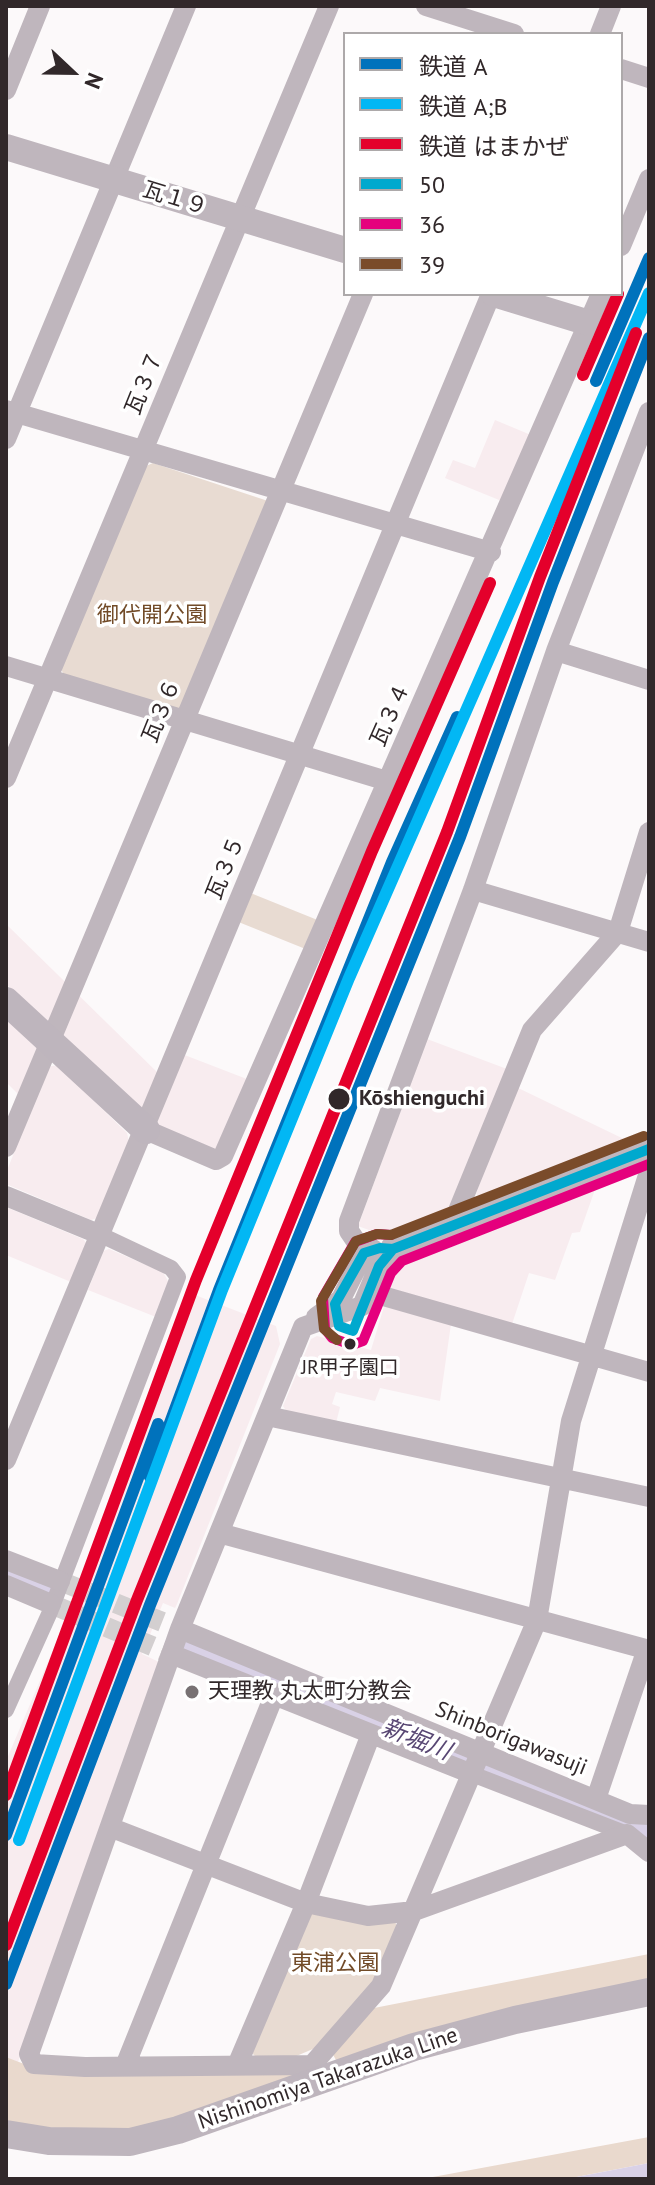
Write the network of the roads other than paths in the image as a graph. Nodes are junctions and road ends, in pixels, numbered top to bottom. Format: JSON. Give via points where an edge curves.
{"nodes":[{"id":1,"x":40,"y":6,"type":"edge"},
{"id":2,"x":186,"y":6,"type":"edge"},
{"id":3,"x":329,"y":6,"type":"edge"},
{"id":4,"x":426,"y":6,"type":"edge"},
{"id":5,"x":611,"y":6,"type":"edge"},
{"id":6,"x":476,"y":20,"type":"edge"},
{"id":7,"x":509,"y":32,"type":"edge"},
{"id":8,"x":601,"y":32,"type":"edge"},
{"id":9,"x":623,"y":70,"type":"edge"},
{"id":10,"x":649,"y":78,"type":"edge"},
{"id":11,"x":6,"y":90,"type":"edge"},
{"id":12,"x":6,"y":147,"type":"edge"},
{"id":13,"x":649,"y":179,"type":"edge"},
{"id":14,"x":113,"y":180,"type":"junction"},
{"id":15,"x":239,"y":218,"type":"junction"},
{"id":16,"x":623,"y":241,"type":"edge"},
{"id":17,"x":343,"y":249,"type":"edge"},
{"id":18,"x":362,"y":296,"type":"edge"},
{"id":19,"x":491,"y":296,"type":"edge"},
{"id":20,"x":499,"y":296,"type":"edge"},
{"id":21,"x":600,"y":296,"type":"edge"},
{"id":22,"x":589,"y":323,"type":"junction"},
{"id":23,"x":11,"y":412,"type":"edge"},
{"id":24,"x":649,"y":412,"type":"edge"},
{"id":25,"x":6,"y":439,"type":"edge"},
{"id":26,"x":142,"y":453,"type":"junction"},
{"id":27,"x":279,"y":493,"type":"junction"},
{"id":28,"x":392,"y":526,"type":"junction"},
{"id":29,"x":491,"y":552,"type":"junction"},
{"id":30,"x":556,"y":651,"type":"junction"},
{"id":31,"x":6,"y":666,"type":"edge"},
{"id":32,"x":49,"y":679,"type":"junction"},
{"id":33,"x":649,"y":680,"type":"edge"},
{"id":34,"x":184,"y":719,"type":"junction"},
{"id":35,"x":298,"y":754,"type":"junction"},
{"id":36,"x":6,"y":778,"type":"edge"},
{"id":37,"x":387,"y":781,"type":"junction"},
{"id":38,"x":649,"y":832,"type":"edge"},
{"id":39,"x":473,"y":890,"type":"junction"},
{"id":40,"x":618,"y":932,"type":"junction"},
{"id":41,"x":649,"y":942,"type":"edge"},
{"id":42,"x":6,"y":1001,"type":"edge"},
{"id":43,"x":51,"y":1042,"type":"junction"},
{"id":44,"x":146,"y":1130,"type":"junction"},
{"id":45,"x":6,"y":1147,"type":"edge"},
{"id":46,"x":649,"y":1149,"type":"edge"},
{"id":47,"x":649,"y":1172,"type":"edge"},
{"id":48,"x":6,"y":1196,"type":"edge"},
{"id":49,"x":453,"y":1223,"type":"junction"},
{"id":50,"x":101,"y":1235,"type":"junction"},
{"id":51,"x":379,"y":1250,"type":"junction"},
{"id":52,"x":369,"y":1292,"type":"junction"},
{"id":53,"x":312,"y":1323,"type":"junction"},
{"id":54,"x":592,"y":1356,"type":"junction"},
{"id":55,"x":649,"y":1372,"type":"edge"},
{"id":56,"x":267,"y":1416,"type":"junction"},
{"id":57,"x":6,"y":1460,"type":"edge"},
{"id":58,"x":560,"y":1481,"type":"junction"},
{"id":59,"x":649,"y":1497,"type":"edge"},
{"id":60,"x":219,"y":1533,"type":"junction"},
{"id":61,"x":6,"y":1560,"type":"edge"},
{"id":62,"x":60,"y":1581,"type":"junction"},
{"id":63,"x":6,"y":1585,"type":"edge"},
{"id":64,"x":51,"y":1604,"type":"junction"},
{"id":65,"x":537,"y":1620,"type":"junction"},
{"id":66,"x":180,"y":1629,"type":"junction"},
{"id":67,"x":648,"y":1650,"type":"edge"},
{"id":68,"x":171,"y":1654,"type":"junction"},
{"id":69,"x":275,"y":1693,"type":"junction"},
{"id":70,"x":6,"y":1710,"type":"edge"},
{"id":71,"x":371,"y":1734,"type":"junction"},
{"id":72,"x":476,"y":1764,"type":"junction"},
{"id":73,"x":596,"y":1799,"type":"junction"},
{"id":74,"x":636,"y":1821,"type":"edge"},
{"id":75,"x":112,"y":1828,"type":"junction"},
{"id":76,"x":649,"y":1852,"type":"edge"},
{"id":77,"x":207,"y":1864,"type":"junction"},
{"id":78,"x":306,"y":1903,"type":"junction"},
{"id":79,"x":414,"y":1911,"type":"junction"},
{"id":80,"x":649,"y":1992,"type":"edge"},
{"id":81,"x":238,"y":2063,"type":"junction"},
{"id":82,"x":125,"y":2066,"type":"junction"},
{"id":83,"x":317,"y":2072,"type":"junction"},
{"id":84,"x":6,"y":2134,"type":"edge"}],
"edges":[{"from":1,"to":11,"type":"street"},
{"from":2,"to":14,"type":"street"},
{"from":3,"to":15,"type":"street","name":"瓦３７"},
{"from":4,"to":6,"type":"street"},
{"from":5,"to":8,"type":"street"},
{"from":6,"to":7,"type":"street"},
{"from":9,"to":10,"type":"street"},
{"from":12,"to":14,"type":"street","name":"瓦１９"},
{"from":13,"to":16,"type":"street"},
{"from":14,"to":15,"type":"street","name":"瓦１９"},
{"from":14,"to":23,"type":"street"},
{"from":15,"to":17,"type":"street","name":"瓦１９"},
{"from":15,"to":26,"type":"street","name":"瓦３７"},
{"from":18,"to":27,"type":"street","name":"瓦３６"},
{"from":19,"to":28,"type":"street","name":"瓦３５"},
{"from":20,"to":22,"type":"street"},
{"from":21,"to":22,"type":"street","name":"瓦３４"},
{"from":22,"to":29,"type":"street","name":"瓦３４"},
{"from":23,"to":25,"type":"street"},
{"from":23,"to":26,"type":"street"},
{"from":24,"to":30,"type":"street"},
{"from":26,"to":27,"type":"street"},
{"from":26,"to":32,"type":"street","name":"瓦３７"},
{"from":27,"to":28,"type":"street"},
{"from":27,"to":34,"type":"street","name":"瓦３６"},
{"from":28,"to":29,"type":"street"},
{"from":28,"to":35,"type":"street","name":"瓦３５"},
{"from":29,"to":37,"type":"street","name":"瓦３４"},
{"from":30,"to":33,"type":"street"},
{"from":30,"to":39,"type":"street"},
{"from":31,"to":32,"type":"street"},
{"from":32,"to":34,"type":"street"},
{"from":32,"to":36,"type":"street","name":"瓦３７"},
{"from":34,"to":35,"type":"street"},
{"from":34,"to":43,"type":"street","name":"瓦３６"},
{"from":35,"to":37,"type":"street"},
{"from":35,"to":44,"type":"street","name":"瓦３５"},
{"from":37,"to":44,"type":"street","name":"瓦３４","via":[[223,1156],[216,1160]]},
{"from":38,"to":40,"type":"street"},
{"from":39,"to":40,"type":"street"},
{"from":39,"to":51,"type":"street","via":[[349,1221],[349,1231]]},
{"from":40,"to":41,"type":"street"},
{"from":40,"to":49,"type":"street","via":[[532,1030]]},
{"from":42,"to":43,"type":"main road"},
{"from":43,"to":44,"type":"main road"},
{"from":43,"to":45,"type":"street","name":"瓦３６"},
{"from":44,"to":50,"type":"street","name":"瓦３５"},
{"from":46,"to":49,"type":"street"},
{"from":47,"to":54,"type":"street"},
{"from":48,"to":50,"type":"street"},
{"from":49,"to":51,"type":"street"},
{"from":50,"to":57,"type":"street","name":"瓦３５"},
{"from":50,"to":62,"type":"street","via":[[171,1268],[178,1277]]},
{"from":51,"to":52,"type":"street"},
{"from":51,"to":53,"type":"street","via":[[341,1299]]},
{"from":52,"to":53,"type":"street","via":[[362,1306]]},
{"from":52,"to":54,"type":"street"},
{"from":53,"to":56,"type":"street","via":[[303,1327]]},
{"from":54,"to":55,"type":"street"},
{"from":54,"to":58,"type":"street","via":[[571,1421]]},
{"from":56,"to":58,"type":"street"},
{"from":56,"to":60,"type":"street"},
{"from":58,"to":59,"type":"street"},
{"from":58,"to":65,"type":"street"},
{"from":60,"to":65,"type":"street"},
{"from":60,"to":66,"type":"street"},
{"from":61,"to":62,"type":"street"},
{"from":62,"to":64,"type":"street"},
{"from":63,"to":64,"type":"street"},
{"from":64,"to":70,"type":"street"},
{"from":65,"to":67,"type":"street"},
{"from":65,"to":72,"type":"street"},
{"from":66,"to":68,"type":"street"},
{"from":66,"to":72,"type":"street","name":"Shinborigawasuji"},
{"from":67,"to":73,"type":"street"},
{"from":68,"to":69,"type":"street"},
{"from":68,"to":75,"type":"street"},
{"from":69,"to":71,"type":"street"},
{"from":69,"to":77,"type":"street"},
{"from":71,"to":72,"type":"street"},
{"from":71,"to":78,"type":"street"},
{"from":72,"to":73,"type":"street","name":"Shinborigawasuji"},
{"from":72,"to":74,"type":"street"},
{"from":72,"to":79,"type":"street"},
{"from":73,"to":74,"type":"street","name":"Shinborigawasuji"},
{"from":74,"to":76,"type":"street","name":"Shinborigawasuji"},
{"from":74,"to":79,"type":"street"},
{"from":75,"to":77,"type":"street"},
{"from":75,"to":82,"type":"street","via":[[29,2054],[34,2064]]},
{"from":77,"to":78,"type":"street"},
{"from":77,"to":82,"type":"street"},
{"from":78,"to":79,"type":"street","via":[[368,1916]]},
{"from":78,"to":81,"type":"street"},
{"from":79,"to":83,"type":"street","via":[[381,1986]]},
{"from":80,"to":83,"type":"main road","name":"Nishinomiya Takarazuka Line","via":[[515,2020]]},
{"from":81,"to":82,"type":"street"},
{"from":81,"to":83,"type":"street"},
{"from":83,"to":84,"type":"main road","name":"Nishinomiya Takarazuka Line","via":[[178,2130],[130,2142],[49,2141]]}]}
